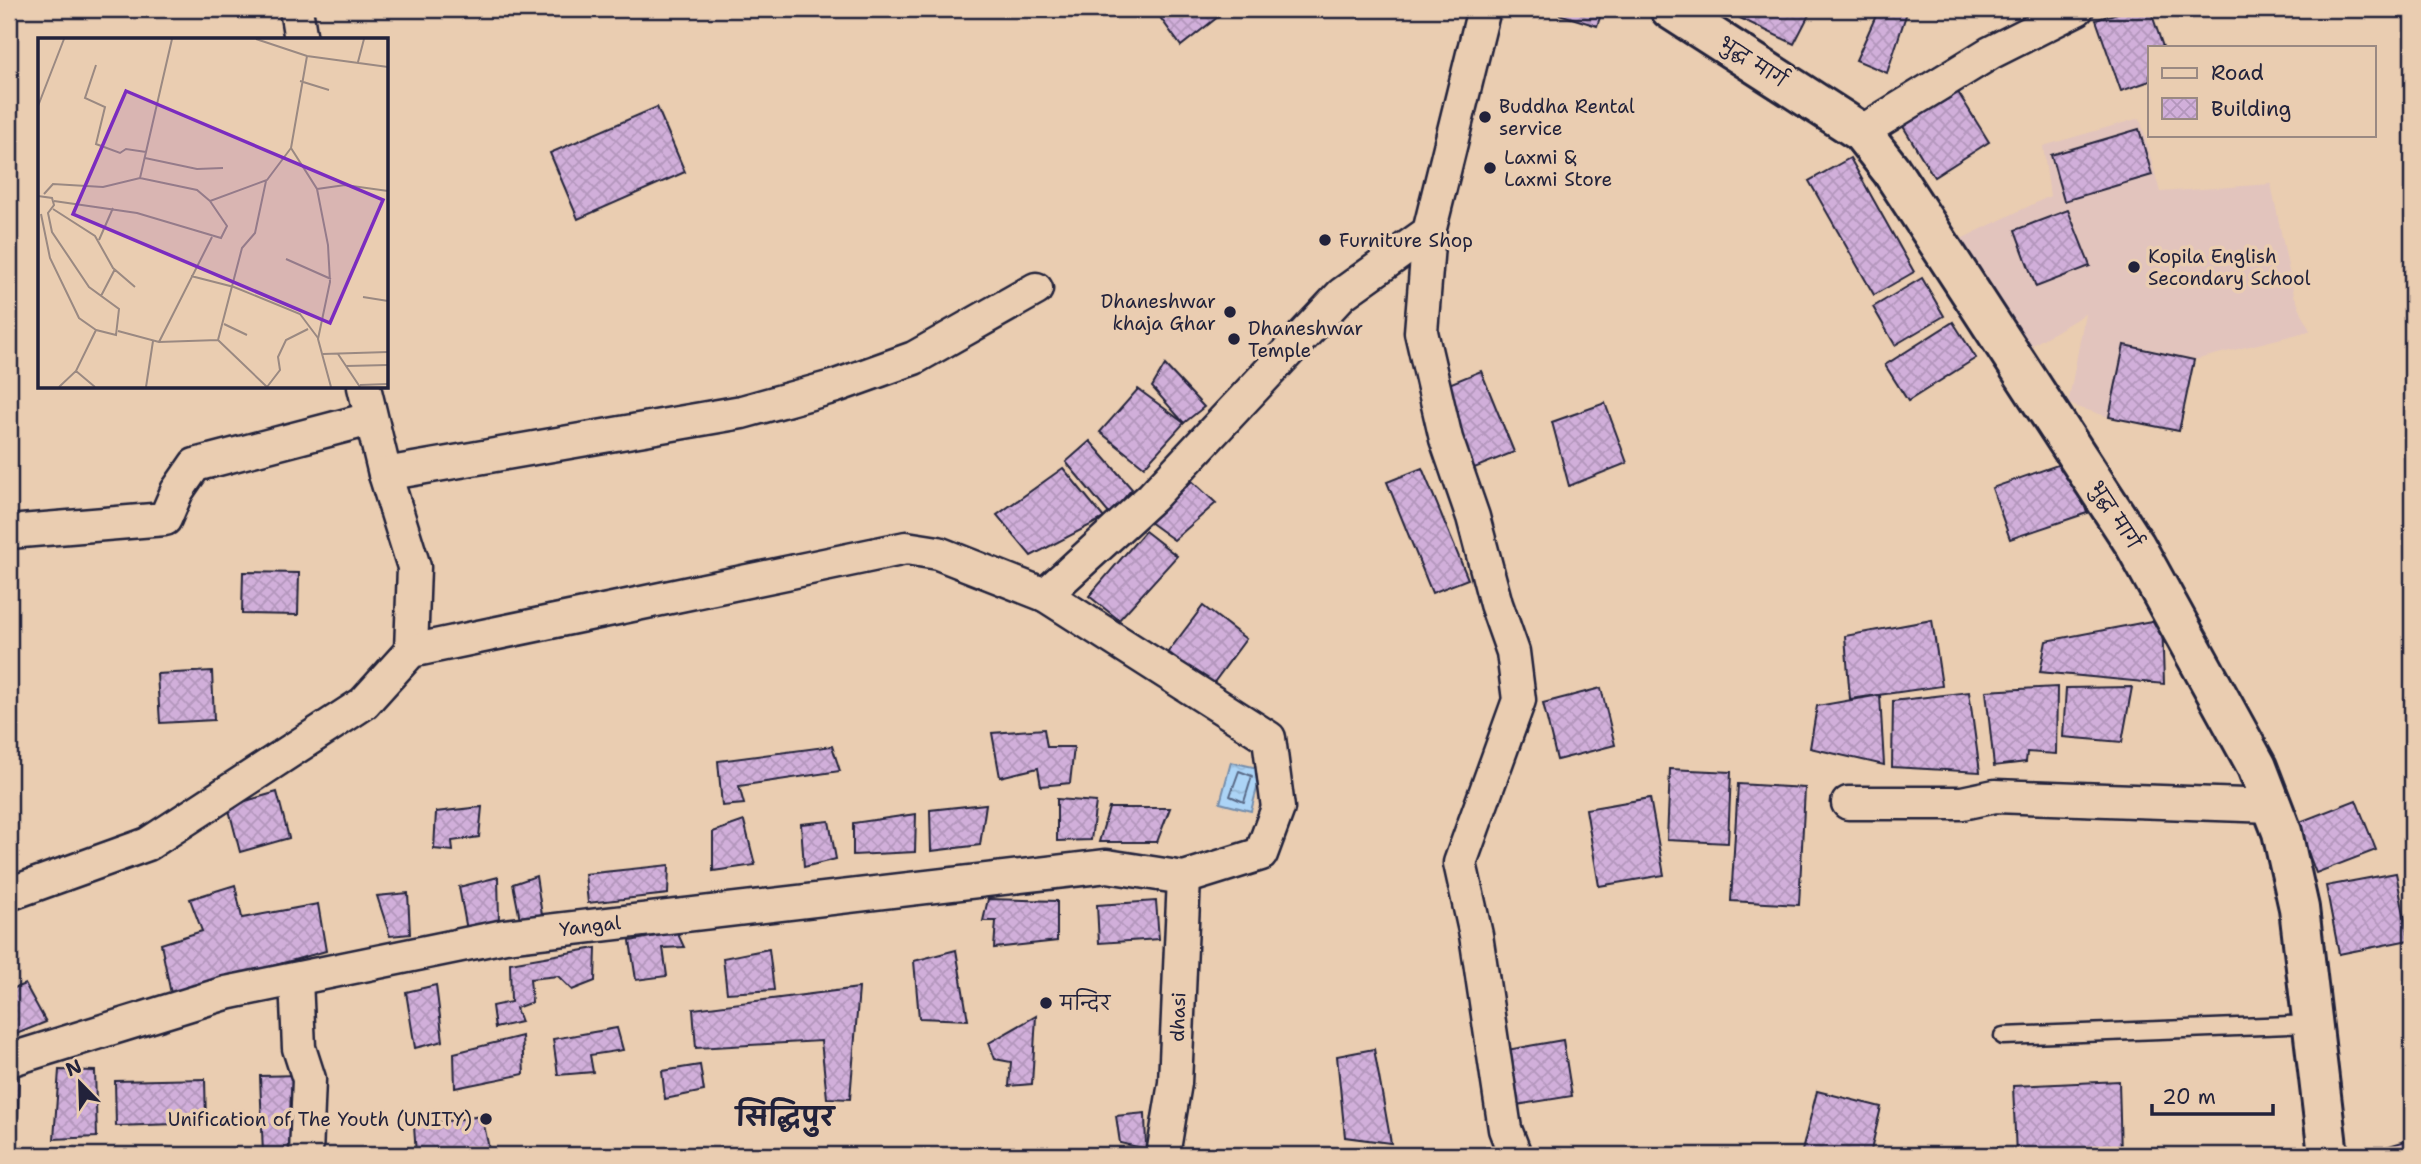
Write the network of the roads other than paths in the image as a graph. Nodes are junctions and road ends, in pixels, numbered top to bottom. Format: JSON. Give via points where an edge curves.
{"nodes":[{"id":1,"x":296,"y":9,"type":"edge"},
{"id":2,"x":1484,"y":9,"type":"edge"},
{"id":3,"x":1670,"y":9,"type":"edge"},
{"id":4,"x":2077,"y":9,"type":"edge"},
{"id":5,"x":302,"y":38,"type":"edge"},
{"id":6,"x":1861,"y":132,"type":"junction"},
{"id":7,"x":1429,"y":232,"type":"junction"},
{"id":8,"x":1036,"y":289,"type":"dead end"},
{"id":9,"x":364,"y":388,"type":"edge"},
{"id":10,"x":370,"y":419,"type":"junction"},
{"id":11,"x":385,"y":474,"type":"junction"},
{"id":12,"x":9,"y":532,"type":"edge"},
{"id":13,"x":1045,"y":595,"type":"junction"},
{"id":14,"x":411,"y":651,"type":"junction"},
{"id":15,"x":1848,"y":803,"type":"dead end"},
{"id":16,"x":2272,"y":806,"type":"junction"},
{"id":17,"x":1184,"y":878,"type":"junction"},
{"id":18,"x":9,"y":894,"type":"edge"},
{"id":19,"x":296,"y":979,"type":"junction"},
{"id":20,"x":2313,"y":1024,"type":"junction"},
{"id":21,"x":2003,"y":1036,"type":"dead end"},
{"id":22,"x":9,"y":1060,"type":"edge"},
{"id":23,"x":306,"y":1155,"type":"edge"},
{"id":24,"x":1163,"y":1155,"type":"edge"},
{"id":25,"x":1515,"y":1155,"type":"edge"},
{"id":26,"x":2328,"y":1155,"type":"edge"}],
"edges":[{"from":1,"to":5,"type":"street"},
{"from":2,"to":7,"type":"street"},
{"from":3,"to":6,"type":"street","name":"भुद्ध मार्ग"},
{"from":4,"to":6,"type":"street","via":[[1990,53]]},
{"from":6,"to":16,"type":"street","name":"भुद्ध मार्ग","via":[[1891,170],[2135,545],[2257,767]]},
{"from":7,"to":13,"type":"street","via":[[1342,294],[1152,497]]},
{"from":7,"to":25,"type":"street","via":[[1421,332],[1446,439],[1513,652],[1519,700],[1460,863],[1476,935],[1505,1129]]},
{"from":8,"to":11,"type":"street","via":[[914,358],[823,390],[742,412]]},
{"from":9,"to":10,"type":"street"},
{"from":10,"to":11,"type":"street"},
{"from":10,"to":12,"type":"street","via":[[195,466],[165,519]]},
{"from":11,"to":14,"type":"street","via":[[414,567]]},
{"from":13,"to":14,"type":"street","via":[[938,553],[906,548]]},
{"from":13,"to":17,"type":"street","via":[[1269,738],[1278,808],[1261,854]]},
{"from":14,"to":18,"type":"street","via":[[364,703],[160,837]]},
{"from":15,"to":16,"type":"street","via":[[1962,803],[1995,796]]},
{"from":16,"to":20,"type":"street","name":"भुद्ध मार्ग","via":[[2299,908]]},
{"from":17,"to":19,"type":"street","name":"Yangal","via":[[1107,866],[505,936]]},
{"from":17,"to":24,"type":"street","name":"dhasi","via":[[1175,1083]]},
{"from":19,"to":22,"type":"street","name":"Yangal","via":[[226,993]]},
{"from":19,"to":23,"type":"street","via":[[299,1048],[309,1079]]},
{"from":20,"to":21,"type":"lane"},
{"from":20,"to":26,"type":"street","name":"भुद्ध मार्ग"}]}
